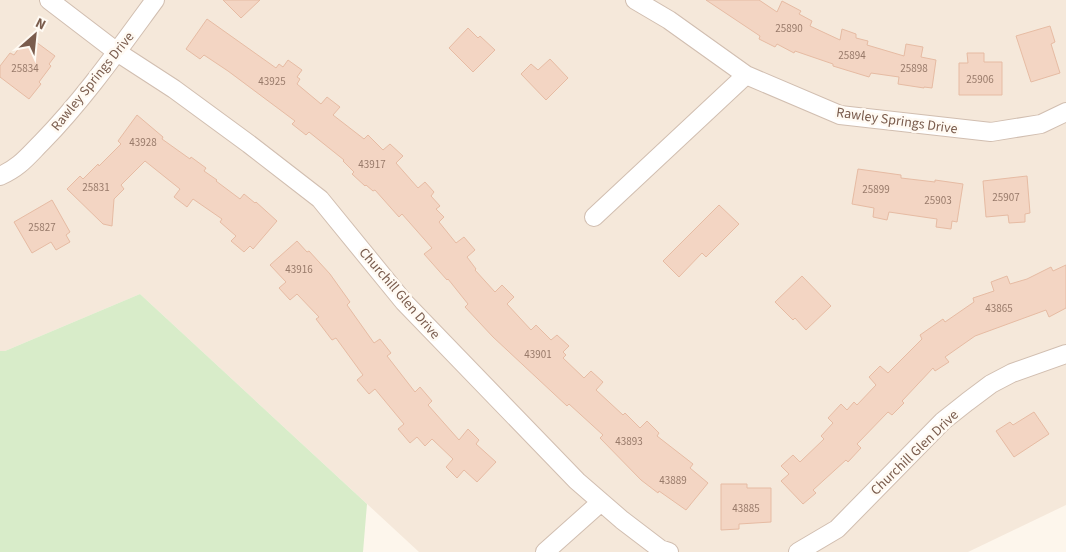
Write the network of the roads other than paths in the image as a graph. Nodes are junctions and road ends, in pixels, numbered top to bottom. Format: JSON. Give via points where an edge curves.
{"nodes":[{"id":1,"x":49,"y":0,"type":"edge"},
{"id":2,"x":155,"y":0,"type":"edge"},
{"id":3,"x":635,"y":0,"type":"edge"},
{"id":4,"x":117,"y":52,"type":"junction"},
{"id":5,"x":746,"y":75,"type":"junction"},
{"id":6,"x":1066,"y":112,"type":"edge"},
{"id":7,"x":0,"y":176,"type":"edge"},
{"id":8,"x":594,"y":217,"type":"dead end"},
{"id":9,"x":1066,"y":354,"type":"edge"},
{"id":10,"x":601,"y":502,"type":"junction"},
{"id":11,"x":545,"y":552,"type":"edge"},
{"id":12,"x":669,"y":552,"type":"edge"},
{"id":13,"x":798,"y":552,"type":"edge"}],
"edges":[{"from":1,"to":4,"type":"street","name":"Churchill Glen Drive"},
{"from":2,"to":4,"type":"street","name":"Rawley Springs Drive"},
{"from":3,"to":5,"type":"street","name":"Rawley Springs Drive"},
{"from":4,"to":7,"type":"street","name":"Rawley Springs Drive","via":[[63,121],[15,169]]},
{"from":4,"to":10,"type":"street","name":"Churchill Glen Drive","via":[[196,106],[320,199],[404,302],[536,440]]},
{"from":5,"to":6,"type":"street","name":"Rawley Springs Drive","via":[[840,115],[906,124],[991,132],[1041,124]]},
{"from":5,"to":8,"type":"street"},
{"from":9,"to":13,"type":"street","name":"Churchill Glen Drive","via":[[1012,373],[966,402],[943,421],[838,528]]},
{"from":10,"to":11,"type":"street"},
{"from":10,"to":12,"type":"street","name":"Churchill Glen Drive","via":[[660,549]]}]}
